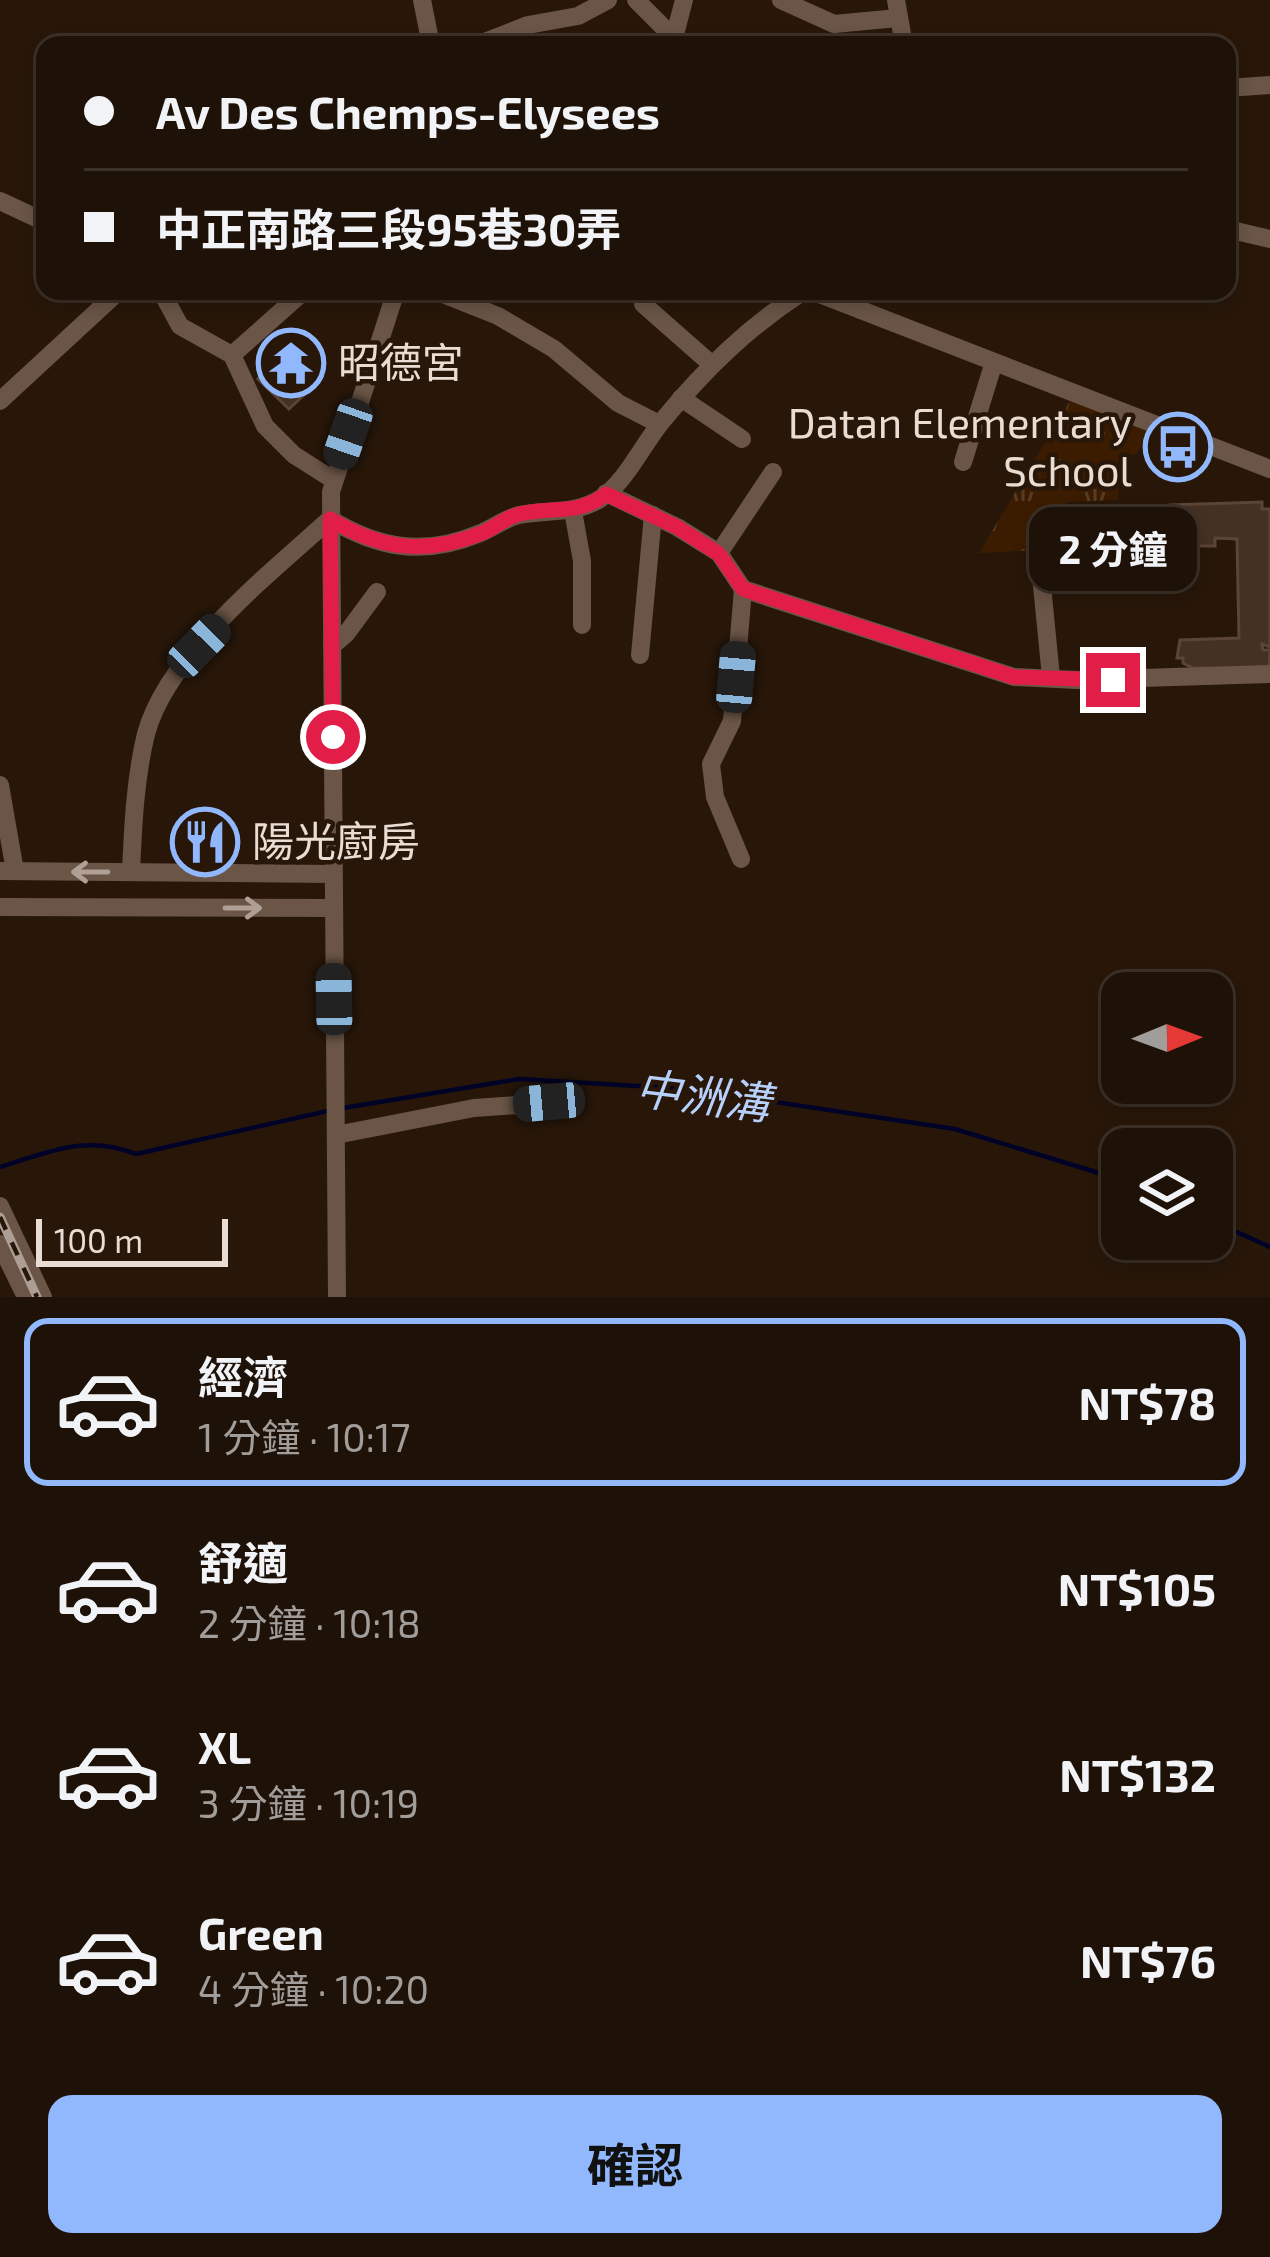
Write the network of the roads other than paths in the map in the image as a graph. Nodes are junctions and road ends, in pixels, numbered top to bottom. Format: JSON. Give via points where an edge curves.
{"nodes":[{"id":1,"x":422,"y":0,"type":"edge"},
{"id":2,"x":608,"y":0,"type":"edge"},
{"id":3,"x":636,"y":0,"type":"edge"},
{"id":4,"x":684,"y":0,"type":"edge"},
{"id":5,"x":782,"y":0,"type":"edge"},
{"id":6,"x":576,"y":8,"type":"edge"},
{"id":7,"x":897,"y":9,"type":"edge"},
{"id":8,"x":429,"y":36,"type":"edge"},
{"id":9,"x":500,"y":36,"type":"edge"},
{"id":10,"x":669,"y":36,"type":"edge"},
{"id":11,"x":676,"y":36,"type":"edge"},
{"id":12,"x":1270,"y":85,"type":"edge"},
{"id":13,"x":1236,"y":87,"type":"edge"},
{"id":14,"x":0,"y":201,"type":"edge"},
{"id":15,"x":36,"y":218,"type":"edge"},
{"id":16,"x":1236,"y":231,"type":"edge"},
{"id":17,"x":1270,"y":239,"type":"edge"},
{"id":18,"x":109,"y":300,"type":"edge"},
{"id":19,"x":166,"y":300,"type":"edge"},
{"id":20,"x":294,"y":300,"type":"edge"},
{"id":21,"x":388,"y":300,"type":"edge"},
{"id":22,"x":458,"y":300,"type":"edge"},
{"id":23,"x":796,"y":300,"type":"edge"},
{"id":24,"x":832,"y":300,"type":"edge"},
{"id":25,"x":866,"y":300,"type":"edge"},
{"id":26,"x":643,"y":304,"type":"dead end"},
{"id":27,"x":862,"y":311,"type":"junction"},
{"id":28,"x":232,"y":355,"type":"junction"},
{"id":29,"x":994,"y":362,"type":"junction"},
{"id":30,"x":710,"y":363,"type":"junction"},
{"id":31,"x":681,"y":398,"type":"junction"},
{"id":32,"x":0,"y":401,"type":"edge"},
{"id":33,"x":659,"y":424,"type":"junction"},
{"id":34,"x":742,"y":439,"type":"dead end"},
{"id":35,"x":963,"y":462,"type":"dead end"},
{"id":36,"x":1270,"y":469,"type":"edge"},
{"id":37,"x":773,"y":472,"type":"dead end"},
{"id":38,"x":332,"y":479,"type":"junction"},
{"id":39,"x":606,"y":494,"type":"junction"},
{"id":40,"x":573,"y":511,"type":"junction"},
{"id":41,"x":653,"y":515,"type":"junction"},
{"id":42,"x":330,"y":519,"type":"junction"},
{"id":43,"x":1038,"y":545,"type":"dead end"},
{"id":44,"x":719,"y":554,"type":"junction"},
{"id":45,"x":743,"y":589,"type":"junction"},
{"id":46,"x":376,"y":592,"type":"dead end"},
{"id":47,"x":582,"y":626,"type":"dead end"},
{"id":48,"x":332,"y":646,"type":"junction"},
{"id":49,"x":640,"y":655,"type":"dead end"},
{"id":50,"x":1270,"y":674,"type":"edge"},
{"id":51,"x":1051,"y":676,"type":"junction"},
{"id":52,"x":0,"y":785,"type":"edge"},
{"id":53,"x":741,"y":859,"type":"dead end"},
{"id":54,"x":8,"y":872,"type":"edge"},
{"id":55,"x":130,"y":872,"type":"junction"},
{"id":56,"x":333,"y":874,"type":"junction"},
{"id":57,"x":0,"y":907,"type":"edge"},
{"id":58,"x":333,"y":908,"type":"junction"},
{"id":59,"x":575,"y":1101,"type":"dead end"},
{"id":60,"x":336,"y":1135,"type":"junction"},
{"id":61,"x":0,"y":1207,"type":"edge"},
{"id":62,"x":0,"y":1244,"type":"edge"},
{"id":63,"x":26,"y":1297,"type":"edge"},
{"id":64,"x":43,"y":1297,"type":"edge"},
{"id":65,"x":338,"y":1297,"type":"edge"}],
"edges":[{"from":1,"to":8,"type":"street"},
{"from":2,"to":6,"type":"street"},
{"from":3,"to":10,"type":"street"},
{"from":4,"to":11,"type":"street"},
{"from":5,"to":7,"type":"street","via":[[834,24]]},
{"from":6,"to":9,"type":"street"},
{"from":12,"to":13,"type":"street"},
{"from":14,"to":15,"type":"street"},
{"from":16,"to":17,"type":"street"},
{"from":18,"to":32,"type":"street"},
{"from":19,"to":28,"type":"street","via":[[181,326]]},
{"from":20,"to":28,"type":"street"},
{"from":21,"to":38,"type":"street"},
{"from":22,"to":33,"type":"street","via":[[554,350],[617,403]]},
{"from":23,"to":30,"type":"street"},
{"from":24,"to":27,"type":"street"},
{"from":25,"to":27,"type":"street"},
{"from":26,"to":30,"type":"street"},
{"from":27,"to":29,"type":"street"},
{"from":28,"to":38,"type":"street","via":[[265,426]]},
{"from":29,"to":35,"type":"street"},
{"from":29,"to":36,"type":"street"},
{"from":30,"to":31,"type":"street"},
{"from":31,"to":33,"type":"street"},
{"from":31,"to":34,"type":"street"},
{"from":33,"to":39,"type":"street"},
{"from":37,"to":44,"type":"street"},
{"from":38,"to":42,"type":"street"},
{"from":39,"to":40,"type":"street"},
{"from":39,"to":41,"type":"street"},
{"from":40,"to":42,"type":"street","via":[[516,515],[430,548],[373,541]]},
{"from":40,"to":47,"type":"street"},
{"from":41,"to":44,"type":"street"},
{"from":41,"to":49,"type":"street"},
{"from":42,"to":48,"type":"street"},
{"from":42,"to":55,"type":"street","via":[[170,678],[147,733]]},
{"from":43,"to":51,"type":"street"},
{"from":44,"to":45,"type":"street"},
{"from":45,"to":51,"type":"street","via":[[1014,677]]},
{"from":45,"to":53,"type":"street","via":[[732,721],[711,764],[715,797]]},
{"from":46,"to":48,"type":"street"},
{"from":48,"to":56,"type":"street"},
{"from":50,"to":51,"type":"street"},
{"from":52,"to":54,"type":"street"},
{"from":55,"to":54,"type":"street","one_way":true},
{"from":55,"to":56,"type":"street"},
{"from":56,"to":58,"type":"street"},
{"from":57,"to":58,"type":"street","one_way":true},
{"from":58,"to":60,"type":"street"},
{"from":59,"to":60,"type":"street","via":[[473,1108]]},
{"from":60,"to":65,"type":"street"},
{"from":61,"to":64,"type":"street"},
{"from":62,"to":63,"type":"street"}]}
